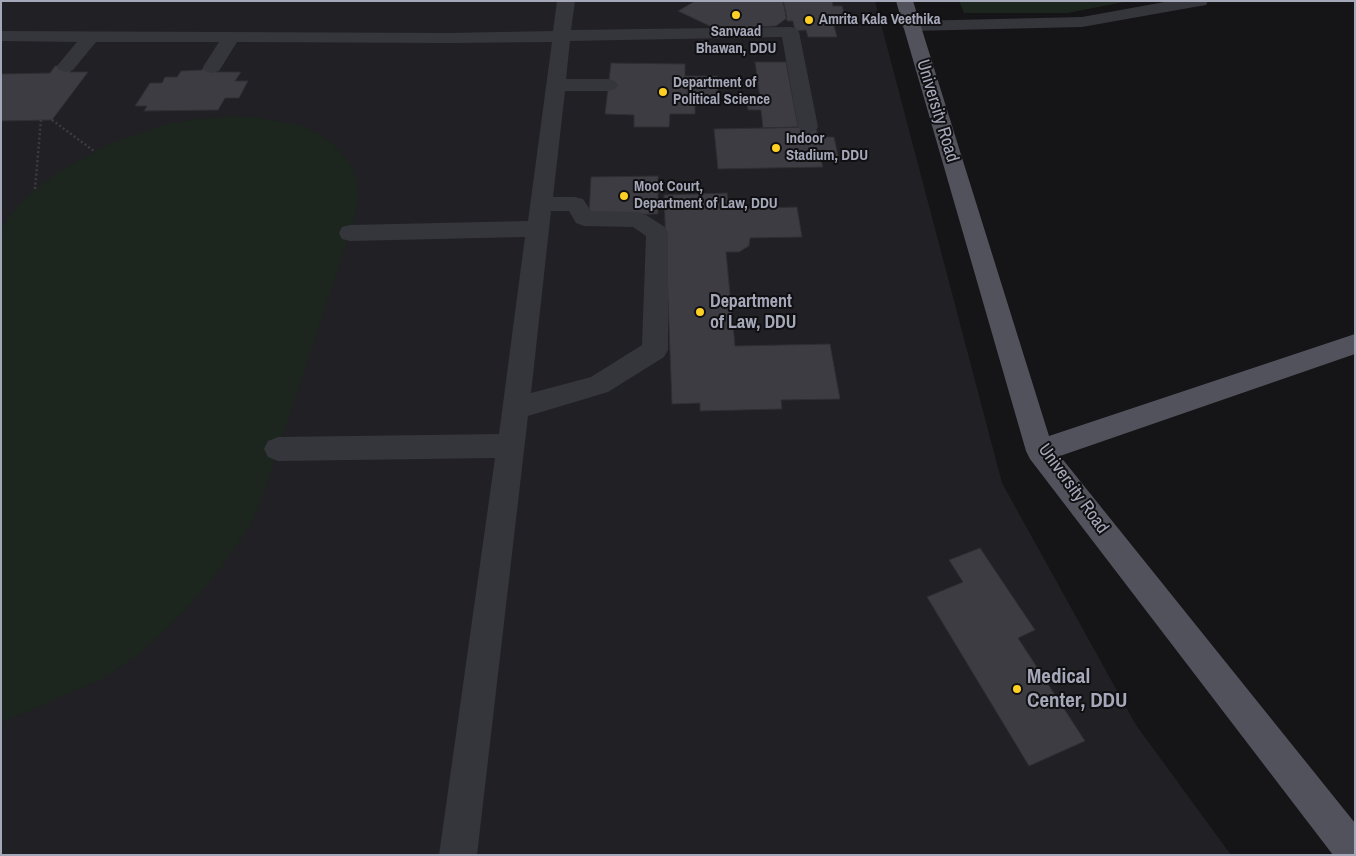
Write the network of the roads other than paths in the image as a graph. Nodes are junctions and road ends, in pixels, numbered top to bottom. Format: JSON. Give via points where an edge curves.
{"nodes":[{"id":1,"x":566,"y":1,"type":"edge"},
{"id":2,"x":1200,"y":1,"type":"edge"},
{"id":3,"x":908,"y":14,"type":"edge"},
{"id":4,"x":1,"y":36,"type":"edge"},
{"id":5,"x":91,"y":36,"type":"junction"},
{"id":6,"x":562,"y":36,"type":"junction"},
{"id":7,"x":231,"y":37,"type":"junction"},
{"id":8,"x":66,"y":66,"type":"dead end"},
{"id":9,"x":212,"y":67,"type":"dead end"},
{"id":10,"x":608,"y":85,"type":"dead end"},
{"id":11,"x":556,"y":86,"type":"junction"},
{"id":12,"x":808,"y":127,"type":"dead end"},
{"id":13,"x":540,"y":216,"type":"junction"},
{"id":14,"x":350,"y":233,"type":"dead end"},
{"id":15,"x":1355,"y":344,"type":"edge"},
{"id":16,"x":516,"y":408,"type":"junction"},
{"id":17,"x":511,"y":446,"type":"junction"},
{"id":18,"x":278,"y":449,"type":"dead end"},
{"id":19,"x":1040,"y":451,"type":"junction"},
{"id":20,"x":1355,"y":853,"type":"edge"},
{"id":21,"x":458,"y":855,"type":"edge"}],
"edges":[{"from":1,"to":6,"type":"street"},
{"from":2,"to":3,"type":"street","via":[[1082,22]]},
{"from":3,"to":19,"type":"main road","name":"University Road"},
{"from":4,"to":5,"type":"street"},
{"from":5,"to":7,"type":"street"},
{"from":5,"to":8,"type":"street"},
{"from":6,"to":7,"type":"street"},
{"from":6,"to":11,"type":"street"},
{"from":6,"to":12,"type":"street","via":[[790,32],[795,86]]},
{"from":7,"to":9,"type":"street"},
{"from":10,"to":11,"type":"street"},
{"from":11,"to":13,"type":"street"},
{"from":13,"to":14,"type":"street"},
{"from":13,"to":16,"type":"street"},
{"from":13,"to":16,"type":"street","via":[[576,204],[584,218],[638,220],[657,233],[662,281],[655,350],[599,385]]},
{"from":15,"to":19,"type":"main road"},
{"from":16,"to":17,"type":"street"},
{"from":17,"to":18,"type":"street"},
{"from":17,"to":21,"type":"street"},
{"from":19,"to":20,"type":"main road","name":"University Road"}]}
